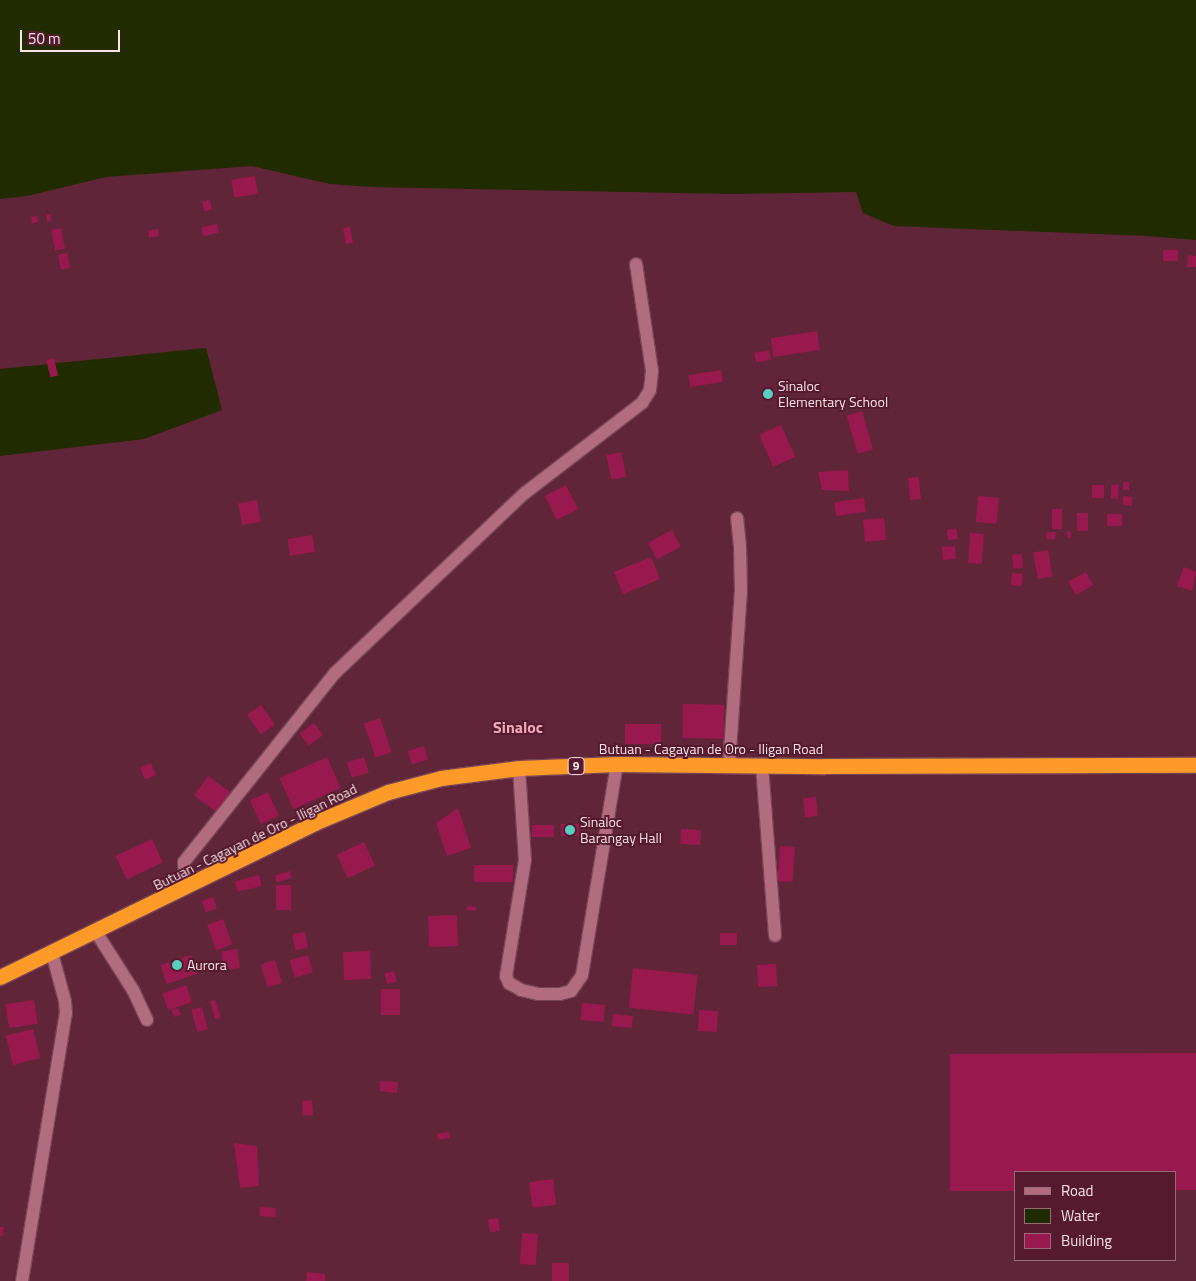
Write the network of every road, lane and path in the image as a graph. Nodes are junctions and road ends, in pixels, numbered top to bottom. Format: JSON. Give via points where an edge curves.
{"nodes":[{"id":1,"x":636,"y":264,"type":"dead end"},
{"id":2,"x":737,"y":518,"type":"dead end"},
{"id":3,"x":617,"y":764,"type":"junction"},
{"id":4,"x":1196,"y":765,"type":"edge"},
{"id":5,"x":729,"y":766,"type":"junction"},
{"id":6,"x":762,"y":766,"type":"junction"},
{"id":7,"x":519,"y":768,"type":"junction"},
{"id":8,"x":186,"y":887,"type":"junction"},
{"id":9,"x":96,"y":932,"type":"junction"},
{"id":10,"x":775,"y":936,"type":"dead end"},
{"id":11,"x":52,"y":953,"type":"junction"},
{"id":12,"x":0,"y":977,"type":"edge"},
{"id":13,"x":147,"y":1020,"type":"dead end"},
{"id":14,"x":22,"y":1281,"type":"edge"}],
"edges":[{"from":1,"to":8,"type":"street","via":[[652,371],[650,390],[642,404],[525,494],[335,673],[184,862]]},
{"from":2,"to":5,"type":"street","via":[[740,591]]},
{"from":3,"to":5,"type":"highway","name":"Butuan - Cagayan de Oro - Iligan Road","number":"9"},
{"from":3,"to":7,"type":"highway","name":"Butuan - Cagayan de Oro - Iligan Road","number":"9"},
{"from":3,"to":7,"type":"street","via":[[582,975],[571,991],[560,994],[522,990],[509,983],[506,976],[525,860]]},
{"from":4,"to":6,"type":"highway","name":"Butuan - Cagayan de Oro - Iligan Road","number":"9"},
{"from":5,"to":6,"type":"highway","name":"Butuan - Cagayan de Oro - Iligan Road","number":"9"},
{"from":6,"to":10,"type":"street"},
{"from":7,"to":8,"type":"highway","name":"Butuan - Cagayan de Oro - Iligan Road","number":"9","via":[[441,778],[388,792],[321,820]]},
{"from":8,"to":9,"type":"highway","name":"Butuan - Cagayan de Oro - Iligan Road","number":"9"},
{"from":9,"to":11,"type":"highway","name":"Butuan - Cagayan de Oro - Iligan Road","number":"9"},
{"from":9,"to":13,"type":"street","via":[[124,974]]},
{"from":11,"to":12,"type":"highway","name":"Butuan - Cagayan de Oro - Iligan Road","number":"9"},
{"from":11,"to":14,"type":"street","via":[[66,1013]]}]}
